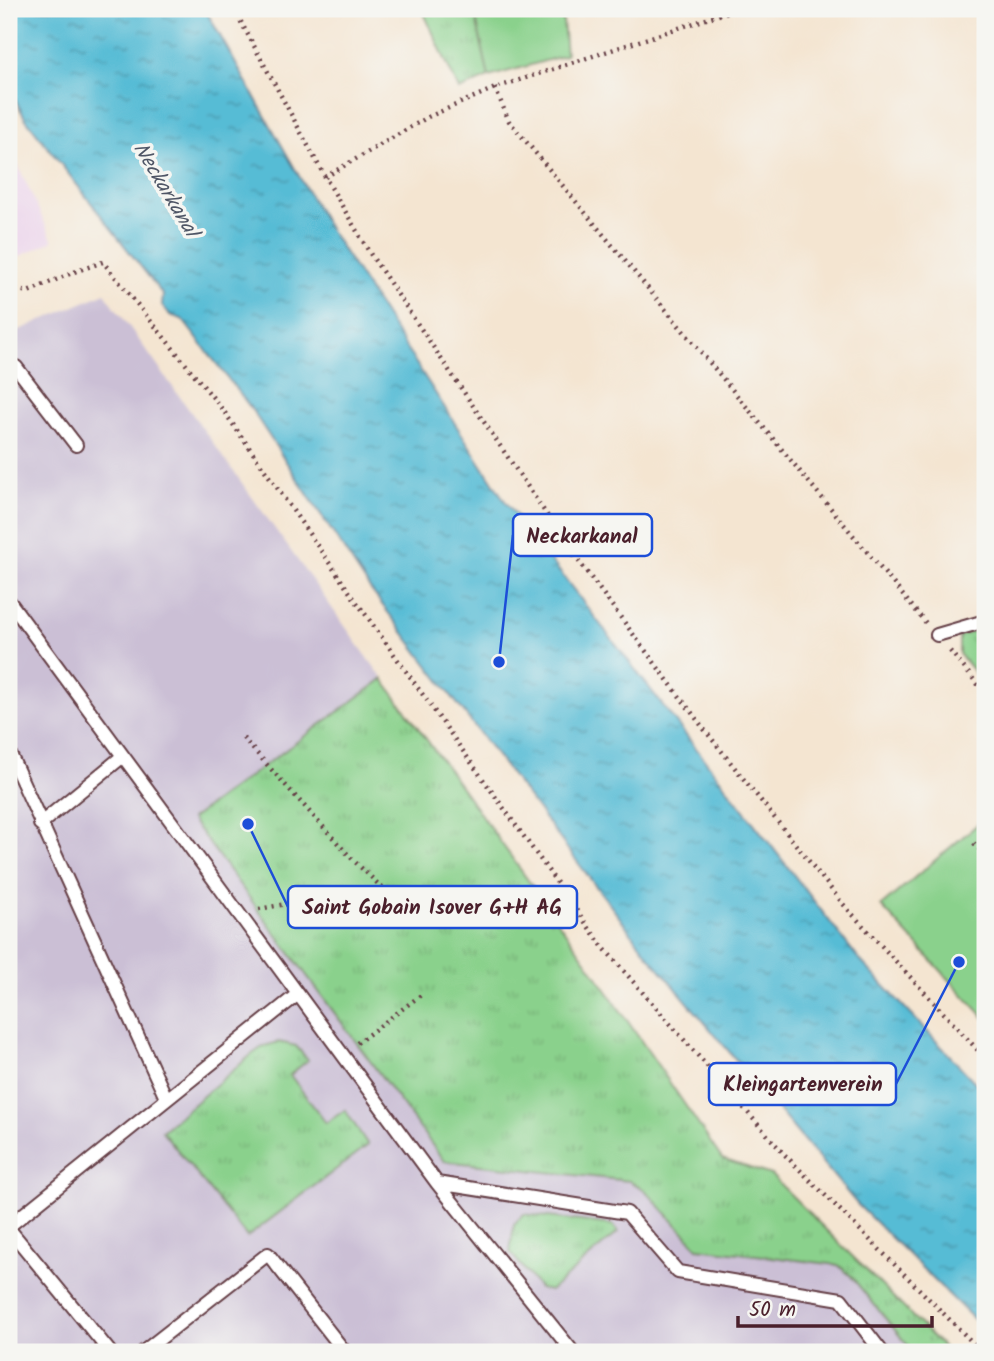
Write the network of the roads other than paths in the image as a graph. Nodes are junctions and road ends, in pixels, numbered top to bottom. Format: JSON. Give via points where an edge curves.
{"nodes":[{"id":1,"x":9,"y":372,"type":"edge"},
{"id":2,"x":76,"y":445,"type":"dead end"},
{"id":3,"x":9,"y":601,"type":"edge"},
{"id":4,"x":985,"y":621,"type":"edge"},
{"id":5,"x":937,"y":635,"type":"road end"},
{"id":6,"x":9,"y":752,"type":"edge"},
{"id":7,"x":123,"y":756,"type":"junction"},
{"id":8,"x":40,"y":824,"type":"junction"},
{"id":9,"x":298,"y":994,"type":"junction"},
{"id":10,"x":166,"y":1098,"type":"junction"},
{"id":11,"x":437,"y":1183,"type":"junction"},
{"id":12,"x":9,"y":1227,"type":"edge"},
{"id":13,"x":110,"y":1352,"type":"edge"},
{"id":14,"x":143,"y":1352,"type":"edge"},
{"id":15,"x":345,"y":1352,"type":"edge"},
{"id":16,"x":573,"y":1352,"type":"edge"},
{"id":17,"x":882,"y":1352,"type":"edge"}],
"edges":[{"from":1,"to":2,"type":"lane","via":[[16,367]]},
{"from":3,"to":7,"type":"lane"},
{"from":4,"to":5,"type":"lane"},
{"from":6,"to":8,"type":"lane"},
{"from":7,"to":8,"type":"lane"},
{"from":7,"to":9,"type":"lane"},
{"from":8,"to":10,"type":"lane"},
{"from":9,"to":10,"type":"lane"},
{"from":9,"to":11,"type":"lane"},
{"from":10,"to":12,"type":"lane"},
{"from":11,"to":16,"type":"lane"},
{"from":11,"to":17,"type":"lane","via":[[627,1213],[678,1272],[841,1299]]},
{"from":12,"to":13,"type":"lane"},
{"from":14,"to":15,"type":"lane","via":[[268,1254]]}]}
